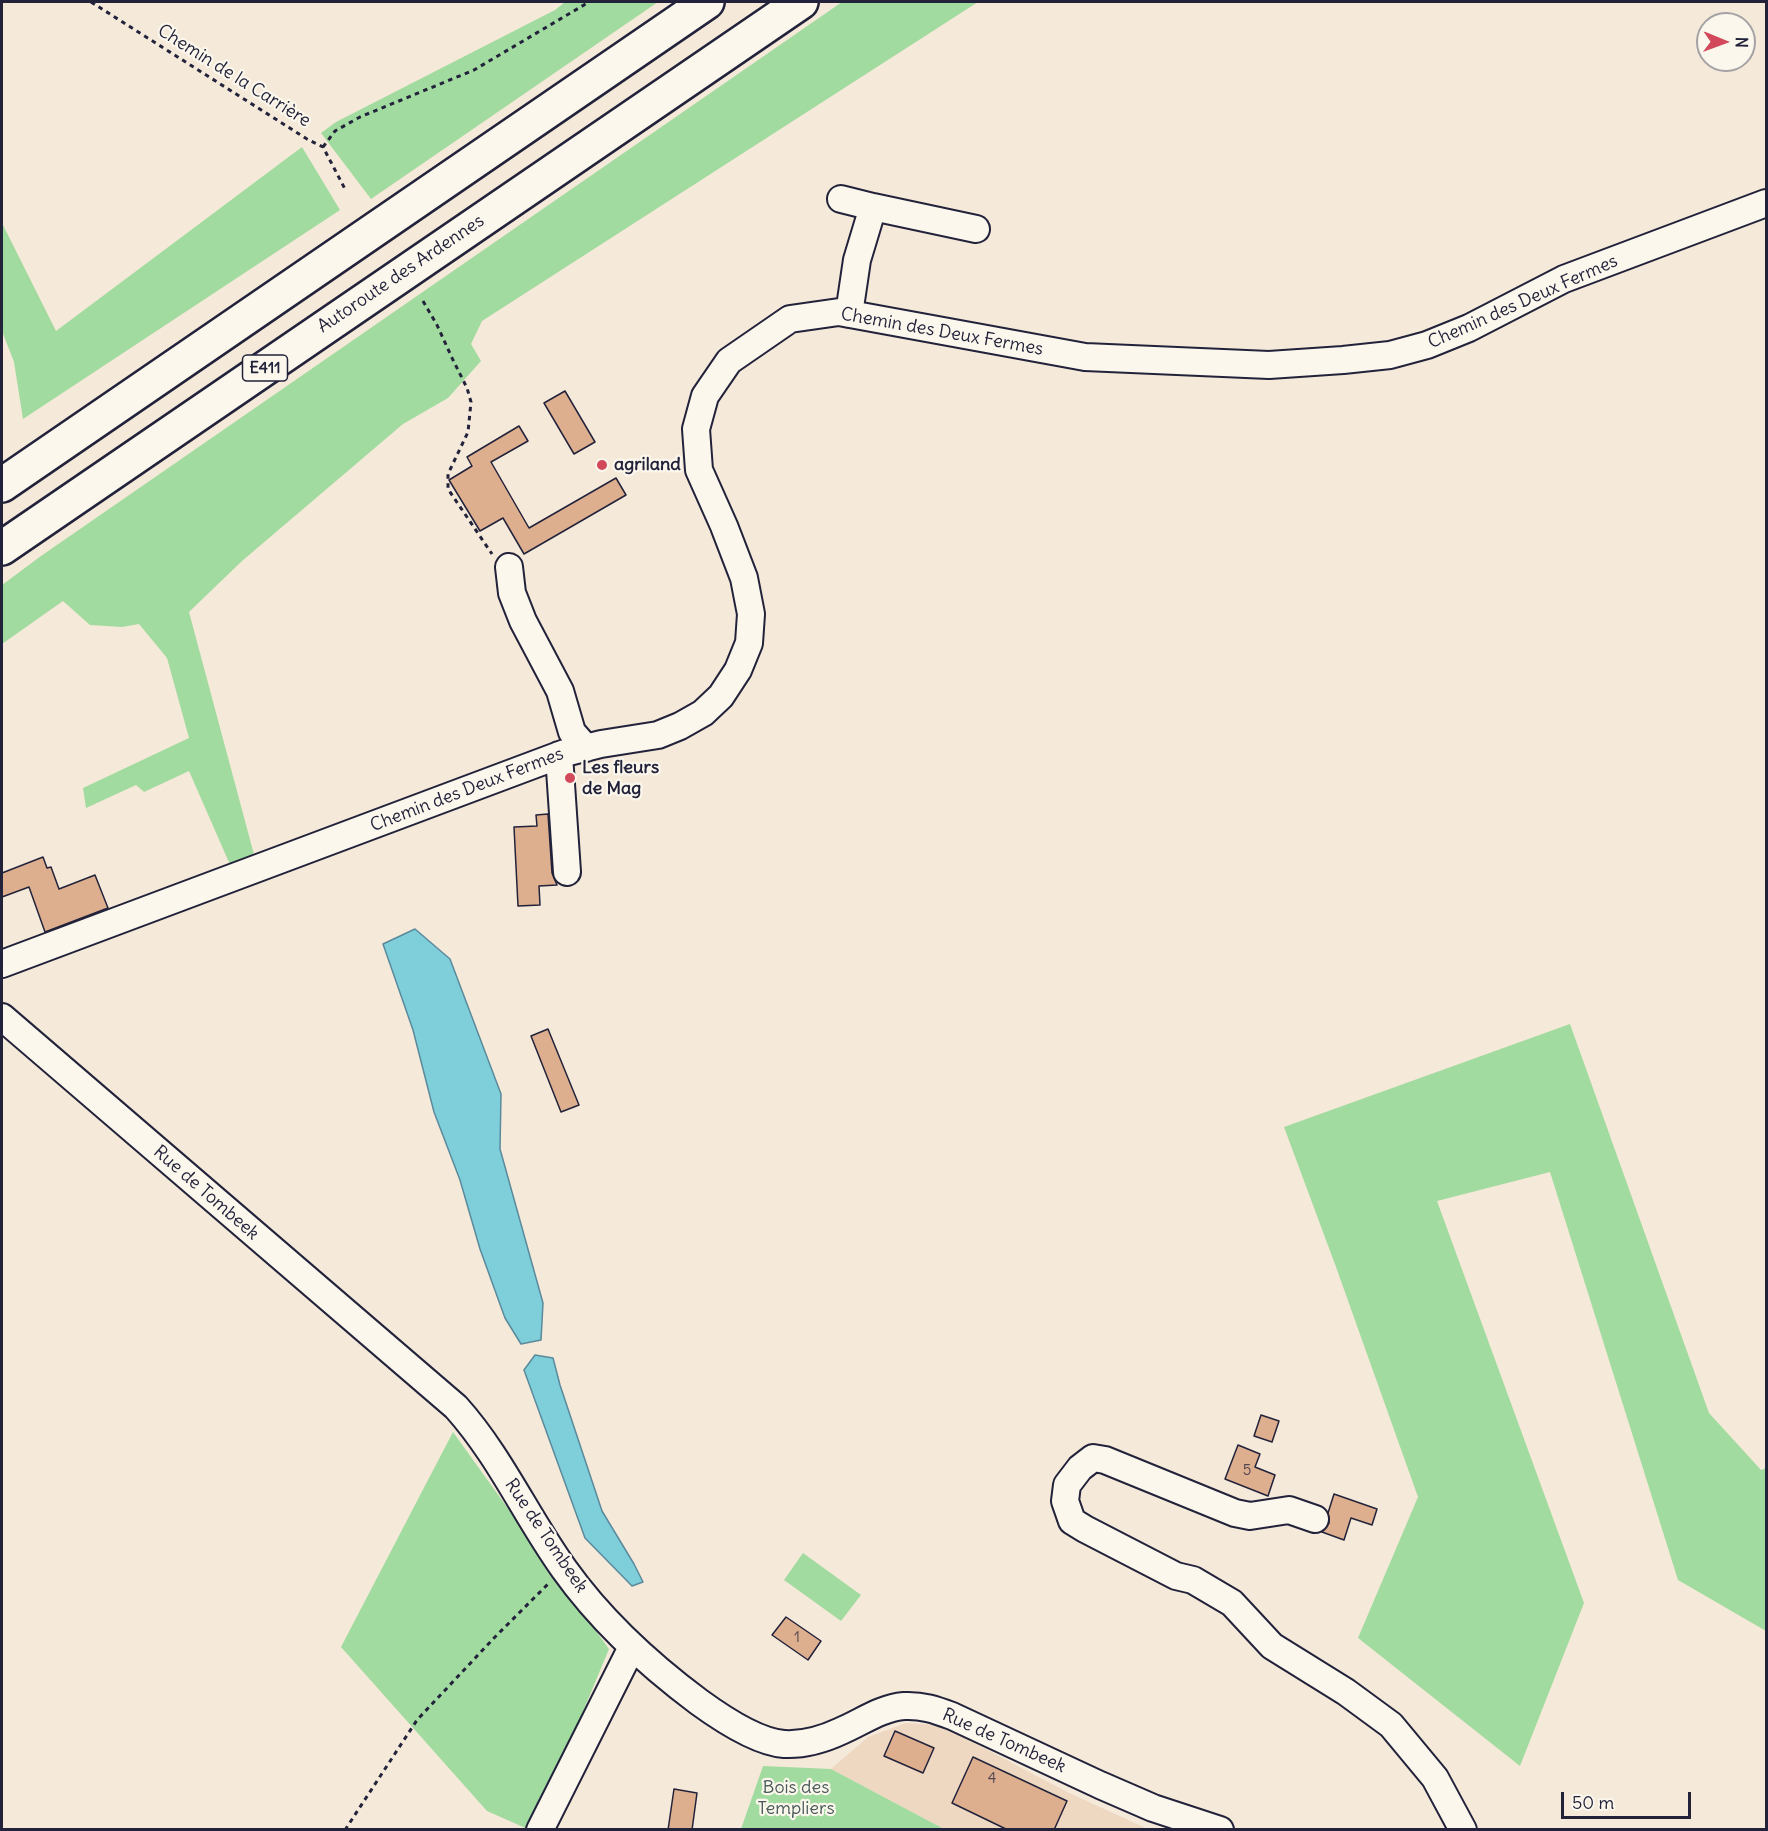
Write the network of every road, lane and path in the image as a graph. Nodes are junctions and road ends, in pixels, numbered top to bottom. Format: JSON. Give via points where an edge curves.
{"nodes":[{"id":1,"x":92,"y":2,"type":"edge"},
{"id":2,"x":589,"y":2,"type":"edge"},
{"id":3,"x":707,"y":2,"type":"edge"},
{"id":4,"x":801,"y":2,"type":"edge"},
{"id":5,"x":323,"y":147,"type":"junction"},
{"id":6,"x":345,"y":189,"type":"dead end"},
{"id":7,"x":841,"y":199,"type":"dead end"},
{"id":8,"x":1767,"y":203,"type":"edge"},
{"id":9,"x":873,"y":207,"type":"junction"},
{"id":10,"x":976,"y":229,"type":"dead end"},
{"id":11,"x":423,"y":301,"type":"dead end"},
{"id":12,"x":849,"y":314,"type":"junction"},
{"id":13,"x":2,"y":485,"type":"edge"},
{"id":14,"x":13,"y":540,"type":"edge"},
{"id":15,"x":490,"y":550,"type":"dead end"},
{"id":16,"x":2,"y":558,"type":"edge"},
{"id":17,"x":509,"y":567,"type":"dead end"},
{"id":18,"x":586,"y":748,"type":"junction"},
{"id":19,"x":559,"y":755,"type":"junction"},
{"id":20,"x":567,"y":872,"type":"dead end"},
{"id":21,"x":2,"y":964,"type":"edge"},
{"id":22,"x":2,"y":1017,"type":"edge"},
{"id":23,"x":1314,"y":1519,"type":"dead end"},
{"id":24,"x":564,"y":1569,"type":"junction"},
{"id":25,"x":632,"y":1647,"type":"junction"},
{"id":26,"x":345,"y":1830,"type":"edge"},
{"id":27,"x":540,"y":1830,"type":"edge"},
{"id":28,"x":1220,"y":1830,"type":"edge"},
{"id":29,"x":1463,"y":1830,"type":"edge"}],
"edges":[{"from":1,"to":5,"type":"path","name":"Chemin de la Carrière"},
{"from":2,"to":5,"type":"path","via":[[474,70],[399,99],[335,130]]},
{"from":3,"to":13,"type":"highway"},
{"from":4,"to":14,"type":"highway","name":"Autoroute des Ardennes","number":"E411"},
{"from":5,"to":6,"type":"path","name":"Chemin de la Carrière"},
{"from":7,"to":9,"type":"street"},
{"from":8,"to":12,"type":"street","name":"Chemin des Deux Fermes","via":[[1564,279],[1469,328],[1390,355],[1269,365],[1084,357]]},
{"from":9,"to":10,"type":"street"},
{"from":9,"to":12,"type":"street","via":[[857,260]]},
{"from":11,"to":15,"type":"path","via":[[471,402],[468,432],[448,474],[448,489]]},
{"from":12,"to":18,"type":"street","name":"Chemin des Deux Fermes","via":[[838,312],[790,320],[729,361],[705,396],[700,412],[696,429],[699,470],[744,578],[751,614],[749,643],[738,670],[722,696],[681,726],[658,735]]},
{"from":14,"to":16,"type":"highway","name":"Autoroute des Ardennes"},
{"from":17,"to":18,"type":"street","via":[[512,593],[523,621],[560,691],[572,732]]},
{"from":18,"to":19,"type":"street","name":"Chemin des Deux Fermes"},
{"from":19,"to":20,"type":"street"},
{"from":19,"to":21,"type":"street","name":"Chemin des Deux Fermes"},
{"from":22,"to":24,"type":"street","name":"Rue de Tombeek","via":[[456,1407],[475,1428]]},
{"from":23,"to":29,"type":"street","via":[[1289,1510],[1250,1516],[1234,1513],[1093,1458],[1067,1485],[1065,1501],[1072,1521],[1232,1603],[1272,1646],[1391,1725],[1435,1778]]},
{"from":24,"to":25,"type":"street","name":"Rue de Tombeek"},
{"from":24,"to":26,"type":"path","via":[[417,1720]]},
{"from":25,"to":27,"type":"street"},
{"from":25,"to":28,"type":"street","name":"Rue de Tombeek","via":[[674,1685],[753,1736],[783,1744],[812,1741],[840,1732],[880,1711],[903,1706],[929,1707],[1153,1808]]}]}
